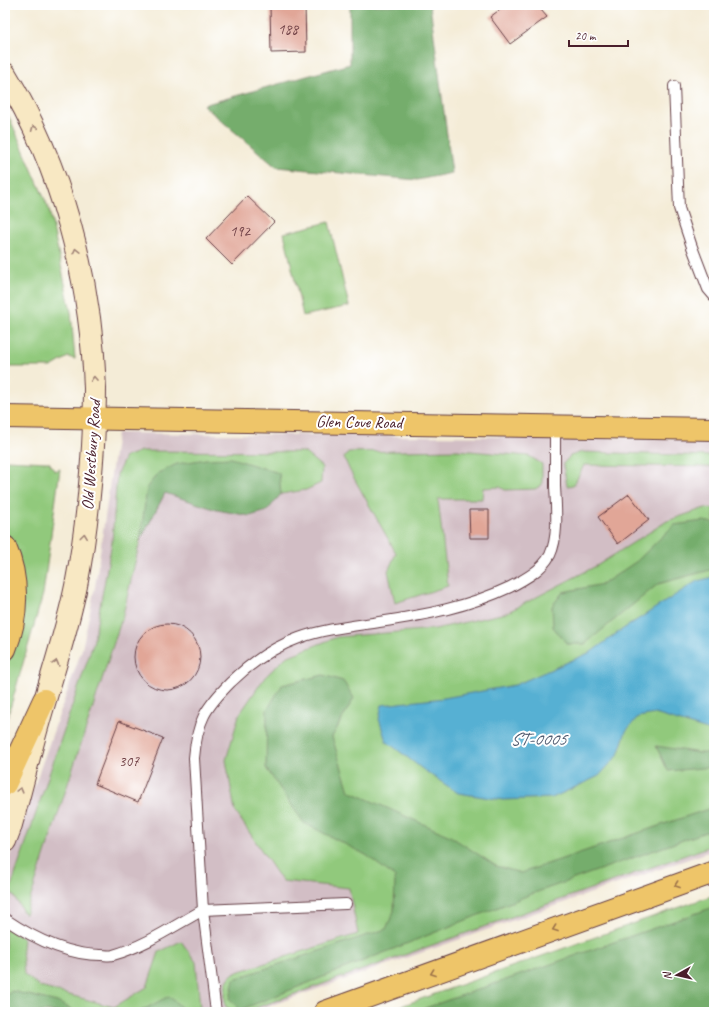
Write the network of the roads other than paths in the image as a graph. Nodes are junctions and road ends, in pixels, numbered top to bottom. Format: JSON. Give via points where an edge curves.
{"nodes":[{"id":1,"x":5,"y":74,"type":"edge"},
{"id":2,"x":674,"y":86,"type":"dead end"},
{"id":3,"x":714,"y":296,"type":"edge"},
{"id":4,"x":5,"y":416,"type":"edge"},
{"id":5,"x":94,"y":418,"type":"junction"},
{"id":6,"x":555,"y":425,"type":"junction"},
{"id":7,"x":714,"y":428,"type":"edge"},
{"id":8,"x":5,"y":547,"type":"edge"},
{"id":9,"x":5,"y":649,"type":"edge"},
{"id":10,"x":44,"y":700,"type":"junction"},
{"id":11,"x":5,"y":784,"type":"edge"},
{"id":12,"x":5,"y":841,"type":"edge"},
{"id":13,"x":714,"y":872,"type":"edge"},
{"id":14,"x":346,"y":904,"type":"dead end"},
{"id":15,"x":203,"y":910,"type":"junction"},
{"id":16,"x":5,"y":918,"type":"edge"},
{"id":17,"x":216,"y":1012,"type":"edge"},
{"id":18,"x":325,"y":1012,"type":"edge"}],
"edges":[{"from":5,"to":1,"type":"main road","name":"Old Westbury Road","one_way":true,"via":[[94,365],[89,322],[69,223],[31,122]]},
{"from":2,"to":3,"type":"lane","via":[[679,208],[708,289]]},
{"from":4,"to":5,"type":"main road","name":"Glen Cove Road"},
{"from":5,"to":6,"type":"main road","name":"Glen Cove Road"},
{"from":10,"to":5,"type":"main road","name":"Old Westbury Road","one_way":true,"via":[[68,620],[83,547],[91,480]]},
{"from":6,"to":7,"type":"main road","name":"Glen Cove Road"},
{"from":6,"to":15,"type":"lane","via":[[554,543],[539,569],[522,581],[489,597],[402,618],[328,630],[281,646],[258,659],[232,681],[207,709],[196,738],[194,758]]},
{"from":8,"to":9,"type":"main road","via":[[15,589],[15,607]]},
{"from":10,"to":11,"type":"main road"},
{"from":12,"to":10,"type":"main road","name":"Old Westbury Road","one_way":true},
{"from":13,"to":18,"type":"main road","one_way":true},
{"from":14,"to":15,"type":"lane"},
{"from":15,"to":16,"type":"lane","via":[[142,944],[111,956],[87,955],[61,949],[18,928]]},
{"from":15,"to":17,"type":"lane"}]}
